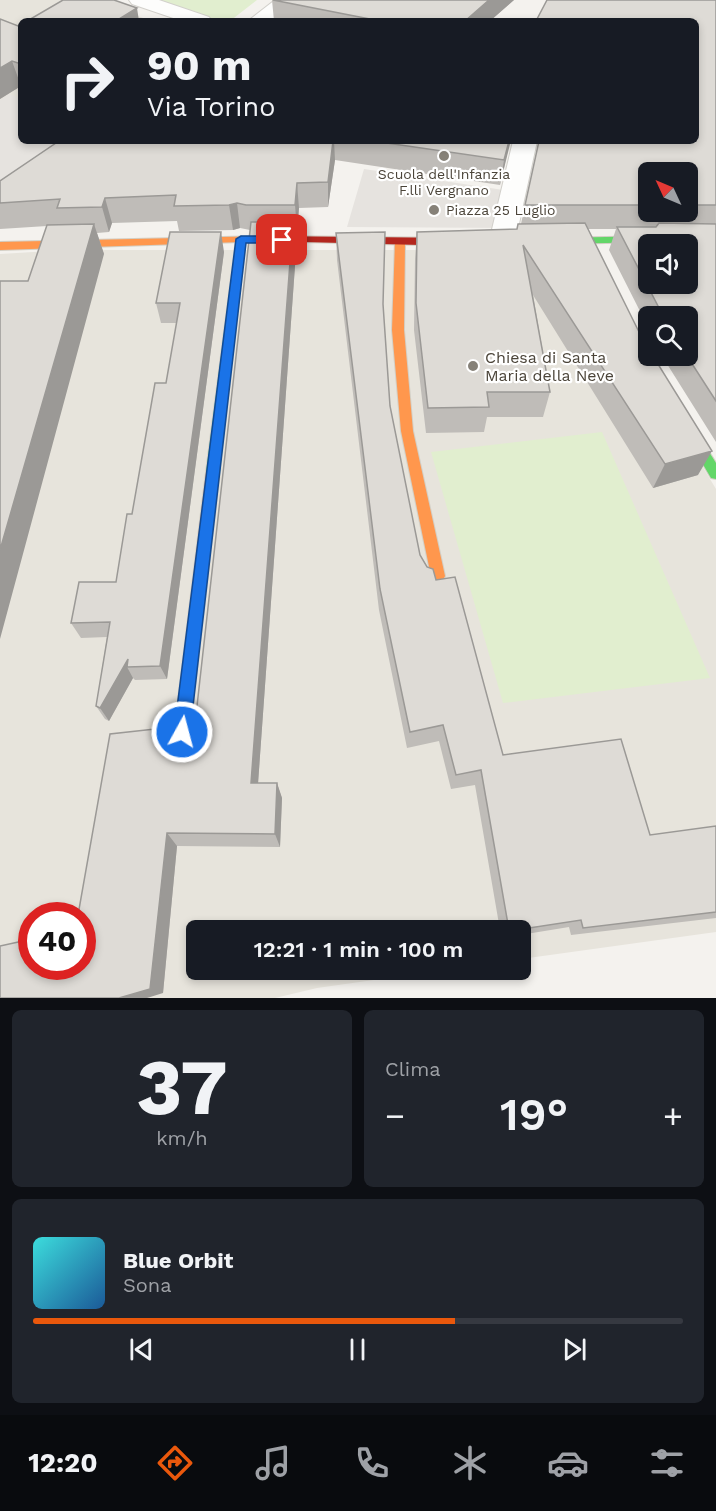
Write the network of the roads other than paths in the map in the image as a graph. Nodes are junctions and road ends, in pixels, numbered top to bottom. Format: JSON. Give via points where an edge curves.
{"nodes":[{"id":1,"x":139,"y":0,"type":"edge"},
{"id":2,"x":288,"y":0,"type":"edge"},
{"id":3,"x":193,"y":18,"type":"edge"},
{"id":4,"x":262,"y":18,"type":"edge"},
{"id":5,"x":524,"y":144,"type":"edge"},
{"id":6,"x":716,"y":238,"type":"edge"},
{"id":7,"x":241,"y":239,"type":"junction"},
{"id":8,"x":400,"y":241,"type":"junction"},
{"id":9,"x":472,"y":242,"type":"edge"},
{"id":10,"x":503,"y":242,"type":"edge"},
{"id":11,"x":536,"y":242,"type":"edge"},
{"id":12,"x":0,"y":246,"type":"edge"},
{"id":13,"x":674,"y":405,"type":"edge"},
{"id":14,"x":716,"y":474,"type":"edge"},
{"id":15,"x":438,"y":576,"type":"edge"},
{"id":16,"x":182,"y":732,"type":"edge"}],
"edges":[{"from":1,"to":3,"type":"street"},
{"from":2,"to":4,"type":"street"},
{"from":5,"to":10,"type":"street"},
{"from":6,"to":11,"type":"street","via":[[592,246]]},
{"from":7,"to":8,"type":"street"},
{"from":7,"to":12,"type":"street"},
{"from":7,"to":16,"type":"street"},
{"from":8,"to":9,"type":"street"},
{"from":8,"to":15,"type":"street","via":[[398,330],[407,431]]},
{"from":13,"to":14,"type":"street"}]}
